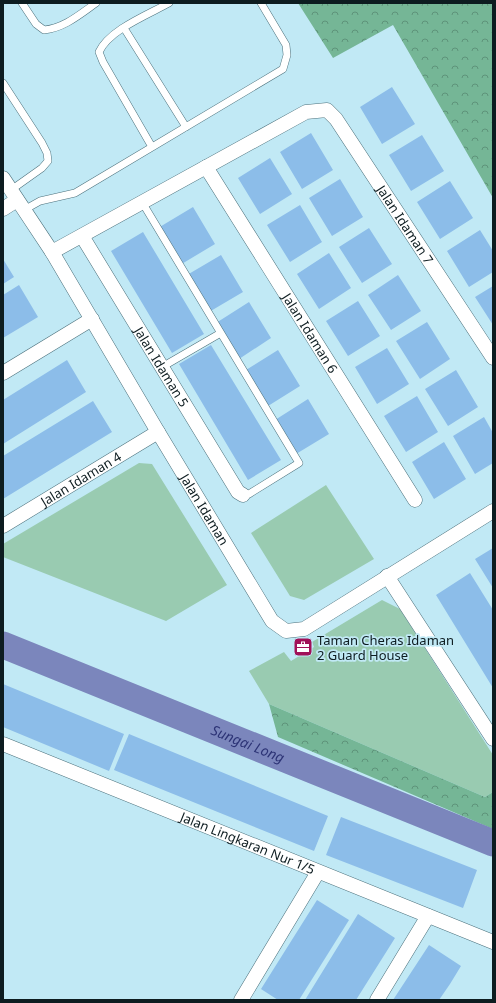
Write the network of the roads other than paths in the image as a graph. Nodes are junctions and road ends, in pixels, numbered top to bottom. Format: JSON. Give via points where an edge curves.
{"nodes":[{"id":1,"x":22,"y":3,"type":"edge"},
{"id":2,"x":96,"y":3,"type":"edge"},
{"id":3,"x":168,"y":3,"type":"edge"},
{"id":4,"x":261,"y":3,"type":"edge"},
{"id":5,"x":124,"y":28,"type":"junction"},
{"id":6,"x":3,"y":83,"type":"edge"},
{"id":7,"x":186,"y":127,"type":"junction"},
{"id":8,"x":152,"y":147,"type":"junction"},
{"id":9,"x":206,"y":167,"type":"junction"},
{"id":10,"x":3,"y":178,"type":"edge"},
{"id":11,"x":18,"y":200,"type":"junction"},
{"id":12,"x":142,"y":202,"type":"junction"},
{"id":13,"x":3,"y":209,"type":"edge"},
{"id":14,"x":82,"y":236,"type":"junction"},
{"id":15,"x":52,"y":252,"type":"junction"},
{"id":16,"x":92,"y":319,"type":"junction"},
{"id":17,"x":220,"y":334,"type":"junction"},
{"id":18,"x":493,"y":358,"type":"edge"},
{"id":19,"x":162,"y":367,"type":"junction"},
{"id":20,"x":3,"y":373,"type":"edge"},
{"id":21,"x":158,"y":432,"type":"junction"},
{"id":22,"x":243,"y":495,"type":"joint"},
{"id":23,"x":415,"y":500,"type":"dead end"},
{"id":24,"x":493,"y":511,"type":"edge"},
{"id":25,"x":3,"y":526,"type":"edge"},
{"id":26,"x":387,"y":576,"type":"junction"},
{"id":27,"x":493,"y":739,"type":"edge"},
{"id":28,"x":3,"y":744,"type":"edge"},
{"id":29,"x":318,"y":872,"type":"junction"},
{"id":30,"x":428,"y":916,"type":"junction"},
{"id":31,"x":493,"y":942,"type":"edge"},
{"id":32,"x":241,"y":1000,"type":"edge"},
{"id":33,"x":377,"y":1000,"type":"edge"}],
"edges":[{"from":1,"to":2,"type":"lane","via":[[36,24],[44,30],[68,23]]},
{"from":3,"to":5,"type":"lane"},
{"from":4,"to":7,"type":"lane","via":[[286,45],[287,56],[283,69]]},
{"from":5,"to":7,"type":"lane"},
{"from":5,"to":8,"type":"lane","via":[[104,43],[100,52],[103,62]]},
{"from":6,"to":11,"type":"lane","via":[[47,153],[48,161]]},
{"from":7,"to":8,"type":"lane"},
{"from":8,"to":11,"type":"lane","via":[[75,193],[40,201]]},
{"from":9,"to":12,"type":"street"},
{"from":9,"to":18,"type":"street","name":"Jalan Idaman 7","via":[[306,112],[327,110],[336,119]]},
{"from":9,"to":23,"type":"street","name":"Jalan Idaman 6"},
{"from":10,"to":11,"type":"street","name":"Jalan Idaman"},
{"from":11,"to":13,"type":"street"},
{"from":11,"to":15,"type":"street","name":"Jalan Idaman"},
{"from":12,"to":14,"type":"street"},
{"from":12,"to":17,"type":"lane"},
{"from":14,"to":15,"type":"street"},
{"from":14,"to":19,"type":"street","name":"Jalan Idaman 5"},
{"from":15,"to":16,"type":"street","name":"Jalan Idaman"},
{"from":16,"to":20,"type":"street"},
{"from":16,"to":21,"type":"street","name":"Jalan Idaman"},
{"from":17,"to":19,"type":"lane"},
{"from":17,"to":22,"type":"lane","via":[[298,463],[249,494]]},
{"from":19,"to":22,"type":"street","name":"Jalan Idaman 5","via":[[238,492]]},
{"from":21,"to":25,"type":"street","name":"Jalan Idaman 4"},
{"from":21,"to":26,"type":"street","name":"Jalan Idaman","via":[[272,621],[286,631],[304,629]]},
{"from":24,"to":26,"type":"street","name":"Jalan Idaman"},
{"from":26,"to":27,"type":"street"},
{"from":28,"to":29,"type":"street","name":"Jalan Lingkaran Nur 1/5"},
{"from":29,"to":30,"type":"street","name":"Jalan Lingkaran Nur 1/5"},
{"from":29,"to":32,"type":"street"},
{"from":30,"to":31,"type":"street","name":"Jalan Lingkaran Nur 1/5"},
{"from":30,"to":33,"type":"street"}]}
